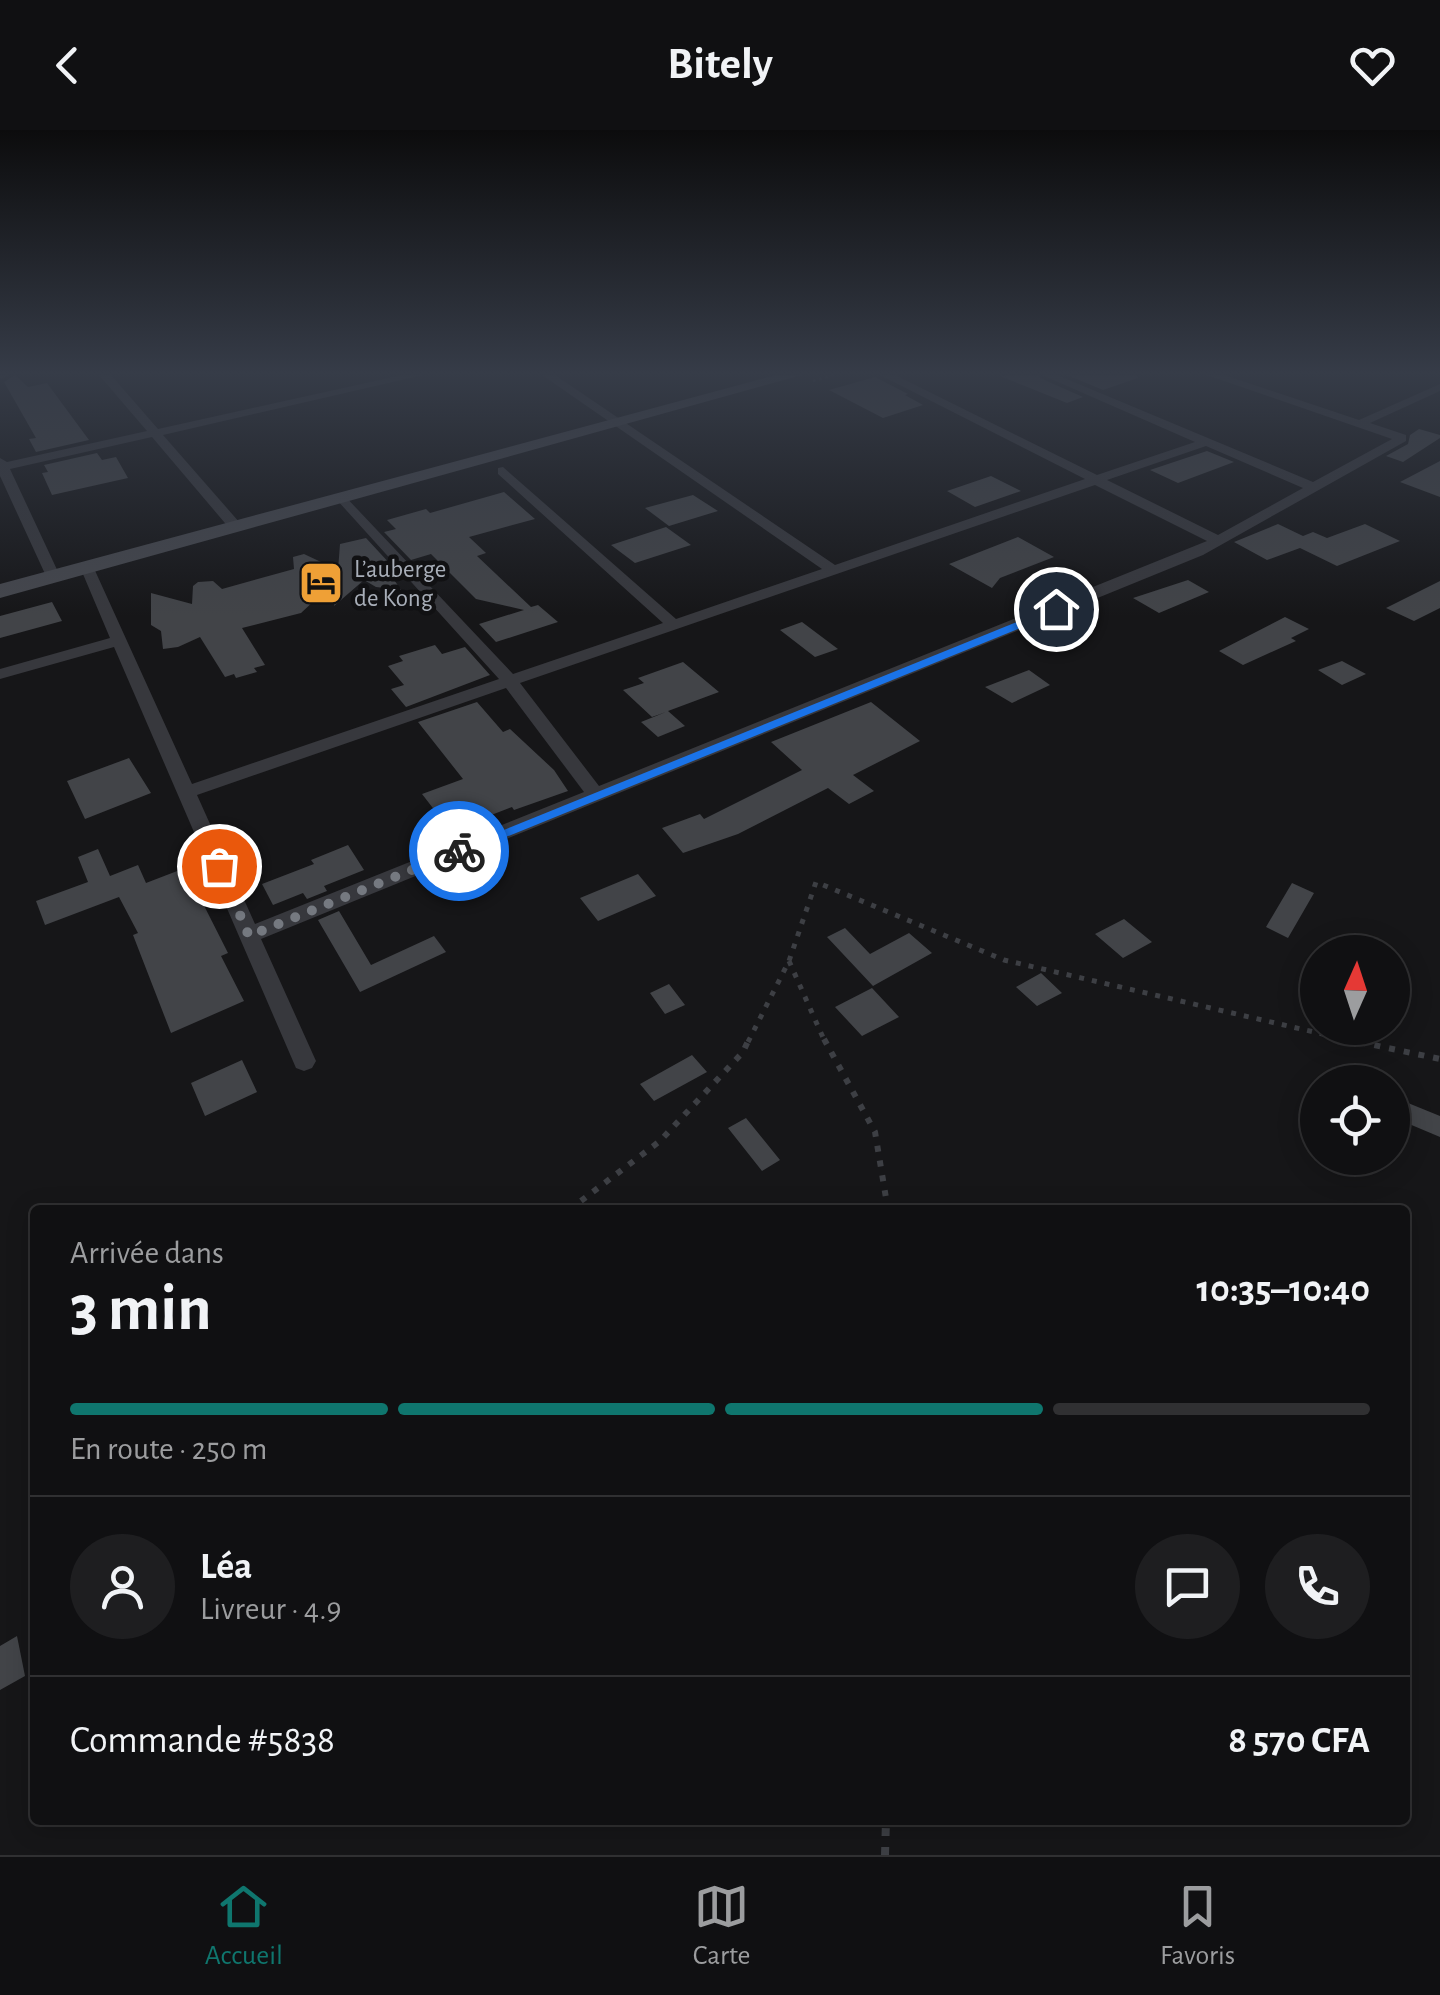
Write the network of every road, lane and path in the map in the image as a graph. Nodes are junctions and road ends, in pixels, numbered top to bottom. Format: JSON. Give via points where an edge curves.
{"nodes":[{"id":1,"x":48,"y":456,"type":"edge"},
{"id":2,"x":175,"y":456,"type":"edge"},
{"id":3,"x":495,"y":456,"type":"edge"},
{"id":4,"x":667,"y":456,"type":"edge"},
{"id":5,"x":1046,"y":456,"type":"edge"},
{"id":6,"x":1167,"y":456,"type":"edge"},
{"id":7,"x":1238,"y":456,"type":"edge"},
{"id":8,"x":1372,"y":456,"type":"edge"},
{"id":9,"x":1,"y":465,"type":"edge"},
{"id":10,"x":504,"y":471,"type":"dead end"},
{"id":11,"x":1095,"y":480,"type":"junction"},
{"id":12,"x":1316,"y":488,"type":"junction"},
{"id":13,"x":342,"y":497,"type":"junction"},
{"id":14,"x":236,"y":526,"type":"junction"},
{"id":15,"x":1218,"y":541,"type":"junction"},
{"id":16,"x":87,"y":567,"type":"junction"},
{"id":17,"x":830,"y":568,"type":"junction"},
{"id":18,"x":53,"y":576,"type":"junction"},
{"id":19,"x":0,"y":590,"type":"edge"},
{"id":20,"x":672,"y":623,"type":"junction"},
{"id":21,"x":121,"y":640,"type":"junction"},
{"id":22,"x":0,"y":674,"type":"edge"},
{"id":23,"x":510,"y":680,"type":"junction"},
{"id":24,"x":187,"y":792,"type":"junction"},
{"id":25,"x":596,"y":795,"type":"junction"},
{"id":26,"x":249,"y":936,"type":"junction"},
{"id":27,"x":788,"y":961,"type":"junction"},
{"id":28,"x":1440,"y":1059,"type":"edge"},
{"id":29,"x":304,"y":1061,"type":"dead end"},
{"id":30,"x":576,"y":1205,"type":"edge"},
{"id":31,"x":887,"y":1205,"type":"edge"},
{"id":32,"x":886,"y":1825,"type":"edge"},
{"id":33,"x":885,"y":1855,"type":"edge"}],
"edges":[{"from":1,"to":9,"type":"street"},
{"from":2,"to":14,"type":"street"},
{"from":3,"to":13,"type":"main road"},
{"from":4,"to":17,"type":"street"},
{"from":5,"to":11,"type":"street"},
{"from":6,"to":11,"type":"street"},
{"from":7,"to":12,"type":"street"},
{"from":8,"to":12,"type":"street"},
{"from":9,"to":18,"type":"street"},
{"from":10,"to":20,"type":"street"},
{"from":11,"to":15,"type":"street"},
{"from":11,"to":17,"type":"street"},
{"from":12,"to":15,"type":"street"},
{"from":13,"to":14,"type":"main road"},
{"from":13,"to":23,"type":"street"},
{"from":14,"to":16,"type":"main road"},
{"from":15,"to":25,"type":"street"},
{"from":16,"to":18,"type":"main road"},
{"from":16,"to":21,"type":"street"},
{"from":17,"to":20,"type":"street"},
{"from":18,"to":19,"type":"main road"},
{"from":20,"to":23,"type":"street"},
{"from":21,"to":22,"type":"street"},
{"from":21,"to":24,"type":"street"},
{"from":23,"to":24,"type":"street"},
{"from":23,"to":25,"type":"street"},
{"from":24,"to":26,"type":"street"},
{"from":25,"to":26,"type":"street"},
{"from":26,"to":29,"type":"street"},
{"from":27,"to":28,"type":"path","via":[[816,882],[1004,960]]},
{"from":27,"to":30,"type":"path","via":[[743,1052],[660,1142]]},
{"from":27,"to":31,"type":"path","via":[[875,1132]]},
{"from":32,"to":33,"type":"path"}]}
